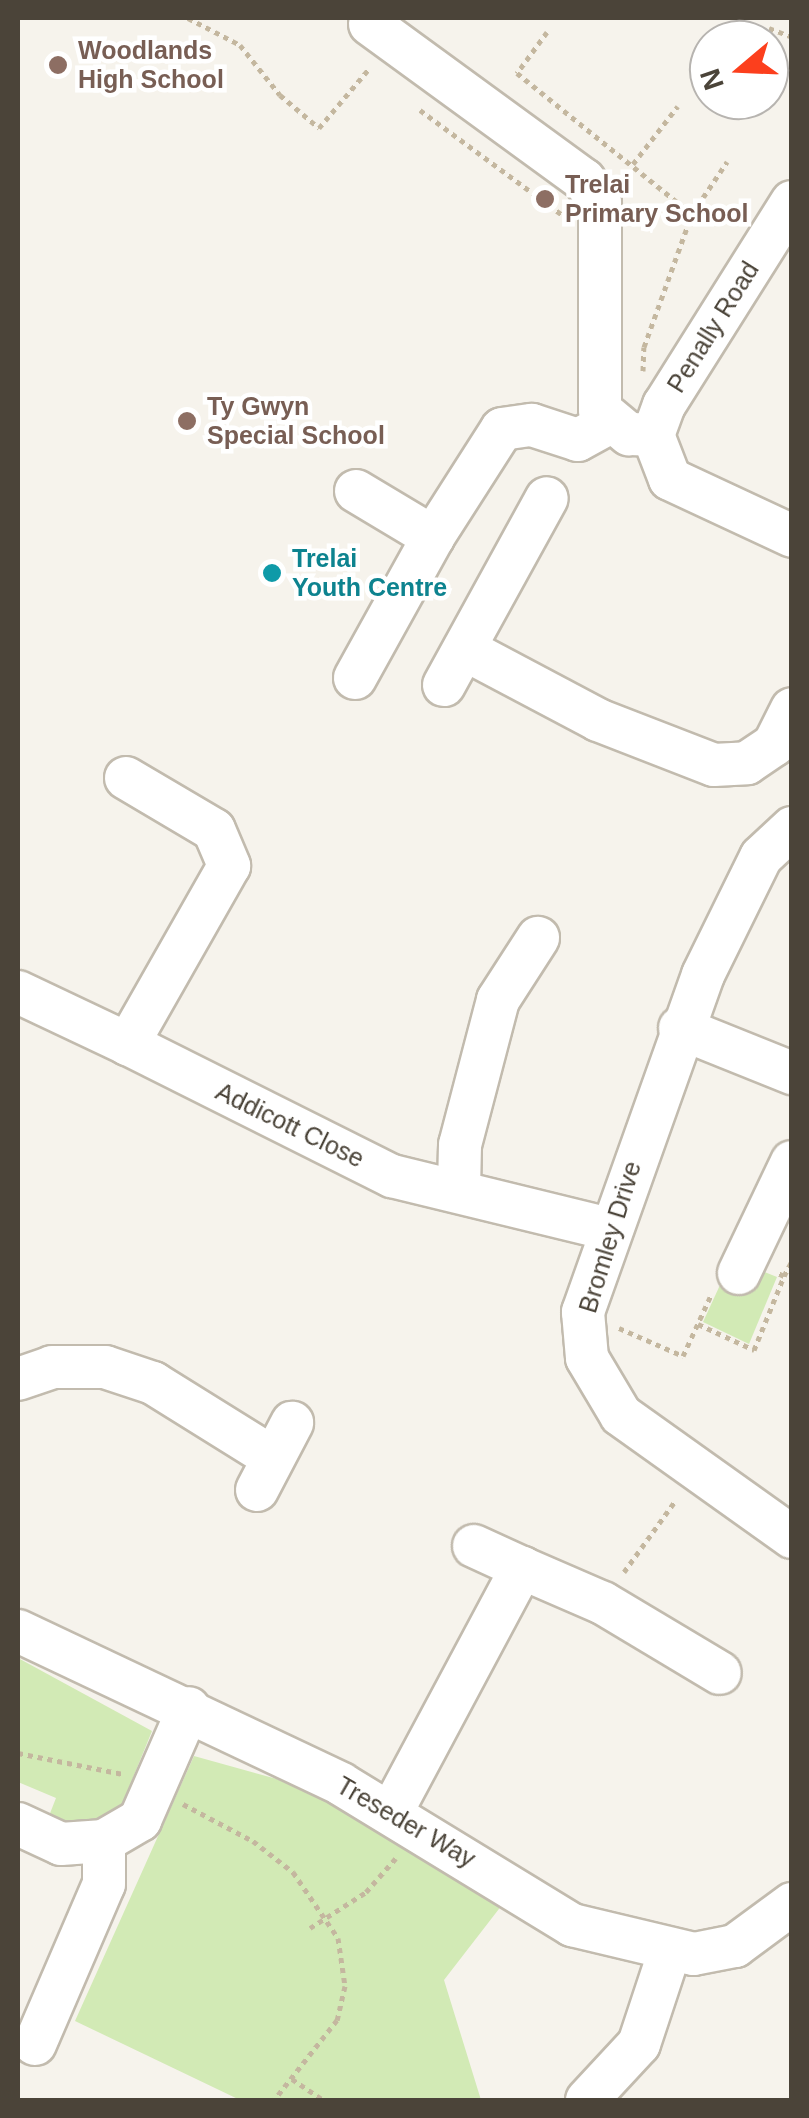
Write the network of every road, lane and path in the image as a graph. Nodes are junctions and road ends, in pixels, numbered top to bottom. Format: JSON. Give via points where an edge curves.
{"nodes":[{"id":1,"x":188,"y":18,"type":"edge"},
{"id":2,"x":370,"y":24,"type":"dead end"},
{"id":3,"x":547,"y":32,"type":"dead end"},
{"id":4,"x":380,"y":80,"type":"dead end"},
{"id":5,"x":411,"y":103,"type":"dead end"},
{"id":6,"x":678,"y":106,"type":"dead end"},
{"id":7,"x":727,"y":162,"type":"dead end"},
{"id":8,"x":633,"y":164,"type":"junction"},
{"id":9,"x":590,"y":188,"type":"junction"},
{"id":10,"x":792,"y":202,"type":"edge"},
{"id":11,"x":692,"y":214,"type":"junction"},
{"id":12,"x":642,"y":381,"type":"dead end"},
{"id":13,"x":609,"y":423,"type":"junction"},
{"id":14,"x":655,"y":446,"type":"junction"},
{"id":15,"x":356,"y":491,"type":"dead end"},
{"id":16,"x":547,"y":498,"type":"dead end"},
{"id":17,"x":792,"y":536,"type":"edge"},
{"id":18,"x":433,"y":538,"type":"junction"},
{"id":19,"x":355,"y":678,"type":"dead end"},
{"id":20,"x":792,"y":710,"type":"edge"},
{"id":21,"x":126,"y":778,"type":"dead end"},
{"id":22,"x":792,"y":828,"type":"edge"},
{"id":23,"x":538,"y":938,"type":"dead end"},
{"id":24,"x":18,"y":992,"type":"edge"},
{"id":25,"x":680,"y":1028,"type":"junction"},
{"id":26,"x":128,"y":1044,"type":"junction"},
{"id":27,"x":792,"y":1074,"type":"edge"},
{"id":28,"x":792,"y":1162,"type":"edge"},
{"id":29,"x":459,"y":1189,"type":"junction"},
{"id":30,"x":610,"y":1228,"type":"junction"},
{"id":31,"x":792,"y":1261,"type":"edge"},
{"id":32,"x":742,"y":1266,"type":"junction"},
{"id":33,"x":784,"y":1276,"type":"junction"},
{"id":34,"x":583,"y":1312,"type":"junction"},
{"id":35,"x":698,"y":1324,"type":"junction"},
{"id":36,"x":18,"y":1379,"type":"edge"},
{"id":37,"x":274,"y":1456,"type":"dead end"},
{"id":38,"x":698,"y":1469,"type":"junction"},
{"id":39,"x":792,"y":1537,"type":"edge"},
{"id":40,"x":474,"y":1546,"type":"dead end"},
{"id":41,"x":522,"y":1568,"type":"junction"},
{"id":42,"x":602,"y":1603,"type":"junction"},
{"id":43,"x":18,"y":1631,"type":"edge"},
{"id":44,"x":720,"y":1673,"type":"dead end"},
{"id":45,"x":190,"y":1708,"type":"junction"},
{"id":46,"x":18,"y":1752,"type":"edge"},
{"id":47,"x":126,"y":1775,"type":"dead end"},
{"id":48,"x":166,"y":1795,"type":"dead end"},
{"id":49,"x":405,"y":1819,"type":"junction"},
{"id":50,"x":18,"y":1824,"type":"edge"},
{"id":51,"x":104,"y":1841,"type":"junction"},
{"id":52,"x":792,"y":1904,"type":"edge"},
{"id":53,"x":330,"y":1918,"type":"junction"},
{"id":54,"x":310,"y":1928,"type":"dead end"},
{"id":55,"x":670,"y":1950,"type":"junction"},
{"id":56,"x":34,"y":2044,"type":"dead end"},
{"id":57,"x":292,"y":2078,"type":"junction"},
{"id":58,"x":571,"y":2095,"type":"edge"},
{"id":59,"x":274,"y":2100,"type":"edge"},
{"id":60,"x":323,"y":2100,"type":"edge"}],
"edges":[{"from":1,"to":4,"type":"path","via":[[240,46],[280,95],[320,128],[365,68]]},
{"from":2,"to":9,"type":"street","via":[[481,107],[495,110]]},
{"from":3,"to":8,"type":"path","via":[[517,73]]},
{"from":5,"to":9,"type":"path","via":[[563,216]]},
{"from":6,"to":8,"type":"path"},
{"from":7,"to":11,"type":"path"},
{"from":8,"to":11,"type":"path"},
{"from":9,"to":13,"type":"street","via":[[600,203],[598,389]]},
{"from":10,"to":14,"type":"street","name":"Penally Road","via":[[664,405]]},
{"from":11,"to":12,"type":"path","via":[[644,347]]},
{"from":13,"to":14,"type":"street"},
{"from":13,"to":18,"type":"street","via":[[578,440],[532,425],[502,429]]},
{"from":14,"to":17,"type":"street","via":[[670,480]]},
{"from":15,"to":18,"type":"street"},
{"from":16,"to":20,"type":"street","via":[[455,668],[714,765],[747,763],[774,744]]},
{"from":18,"to":19,"type":"street"},
{"from":21,"to":26,"type":"street","via":[[214,830],[230,866]]},
{"from":22,"to":25,"type":"street","name":"Bromley Drive","via":[[761,858]]},
{"from":23,"to":29,"type":"street","via":[[498,1000],[460,1145]]},
{"from":24,"to":26,"type":"street","name":"Addicott Close"},
{"from":25,"to":27,"type":"street"},
{"from":25,"to":30,"type":"street","name":"Bromley Drive"},
{"from":26,"to":29,"type":"street","name":"Addicott Close","via":[[392,1176]]},
{"from":28,"to":32,"type":"street"},
{"from":29,"to":30,"type":"street","name":"Addicott Close"},
{"from":30,"to":34,"type":"street","name":"Bromley Drive"},
{"from":31,"to":33,"type":"path"},
{"from":32,"to":33,"type":"path"},
{"from":32,"to":35,"type":"path","via":[[724,1269]]},
{"from":33,"to":35,"type":"path","via":[[754,1350]]},
{"from":34,"to":35,"type":"path","via":[[683,1356]]},
{"from":34,"to":38,"type":"street","name":"Bromley Drive","via":[[587,1358],[621,1415]]},
{"from":36,"to":37,"type":"street","via":[[52,1367],[105,1367],[153,1383]]},
{"from":38,"to":39,"type":"street","name":"Bromley Drive"},
{"from":38,"to":42,"type":"path"},
{"from":40,"to":41,"type":"street"},
{"from":41,"to":42,"type":"street"},
{"from":41,"to":49,"type":"street"},
{"from":42,"to":44,"type":"street"},
{"from":43,"to":45,"type":"street","name":"Treseder Way"},
{"from":45,"to":49,"type":"street","name":"Treseder Way"},
{"from":45,"to":51,"type":"street","via":[[140,1820]]},
{"from":46,"to":47,"type":"path"},
{"from":48,"to":53,"type":"path","via":[[273,1855]]},
{"from":49,"to":53,"type":"path","via":[[381,1877]]},
{"from":49,"to":55,"type":"street","name":"Treseder Way","via":[[572,1925]]},
{"from":50,"to":51,"type":"street","via":[[61,1844]]},
{"from":51,"to":56,"type":"street","via":[[104,1884]]},
{"from":52,"to":55,"type":"street","name":"Treseder Way","via":[[735,1946],[694,1954]]},
{"from":53,"to":54,"type":"path"},
{"from":53,"to":57,"type":"path","via":[[342,1961],[343,2004],[329,2036]]},
{"from":55,"to":58,"type":"street","via":[[639,2044]]},
{"from":57,"to":59,"type":"path"},
{"from":57,"to":60,"type":"path"}]}
